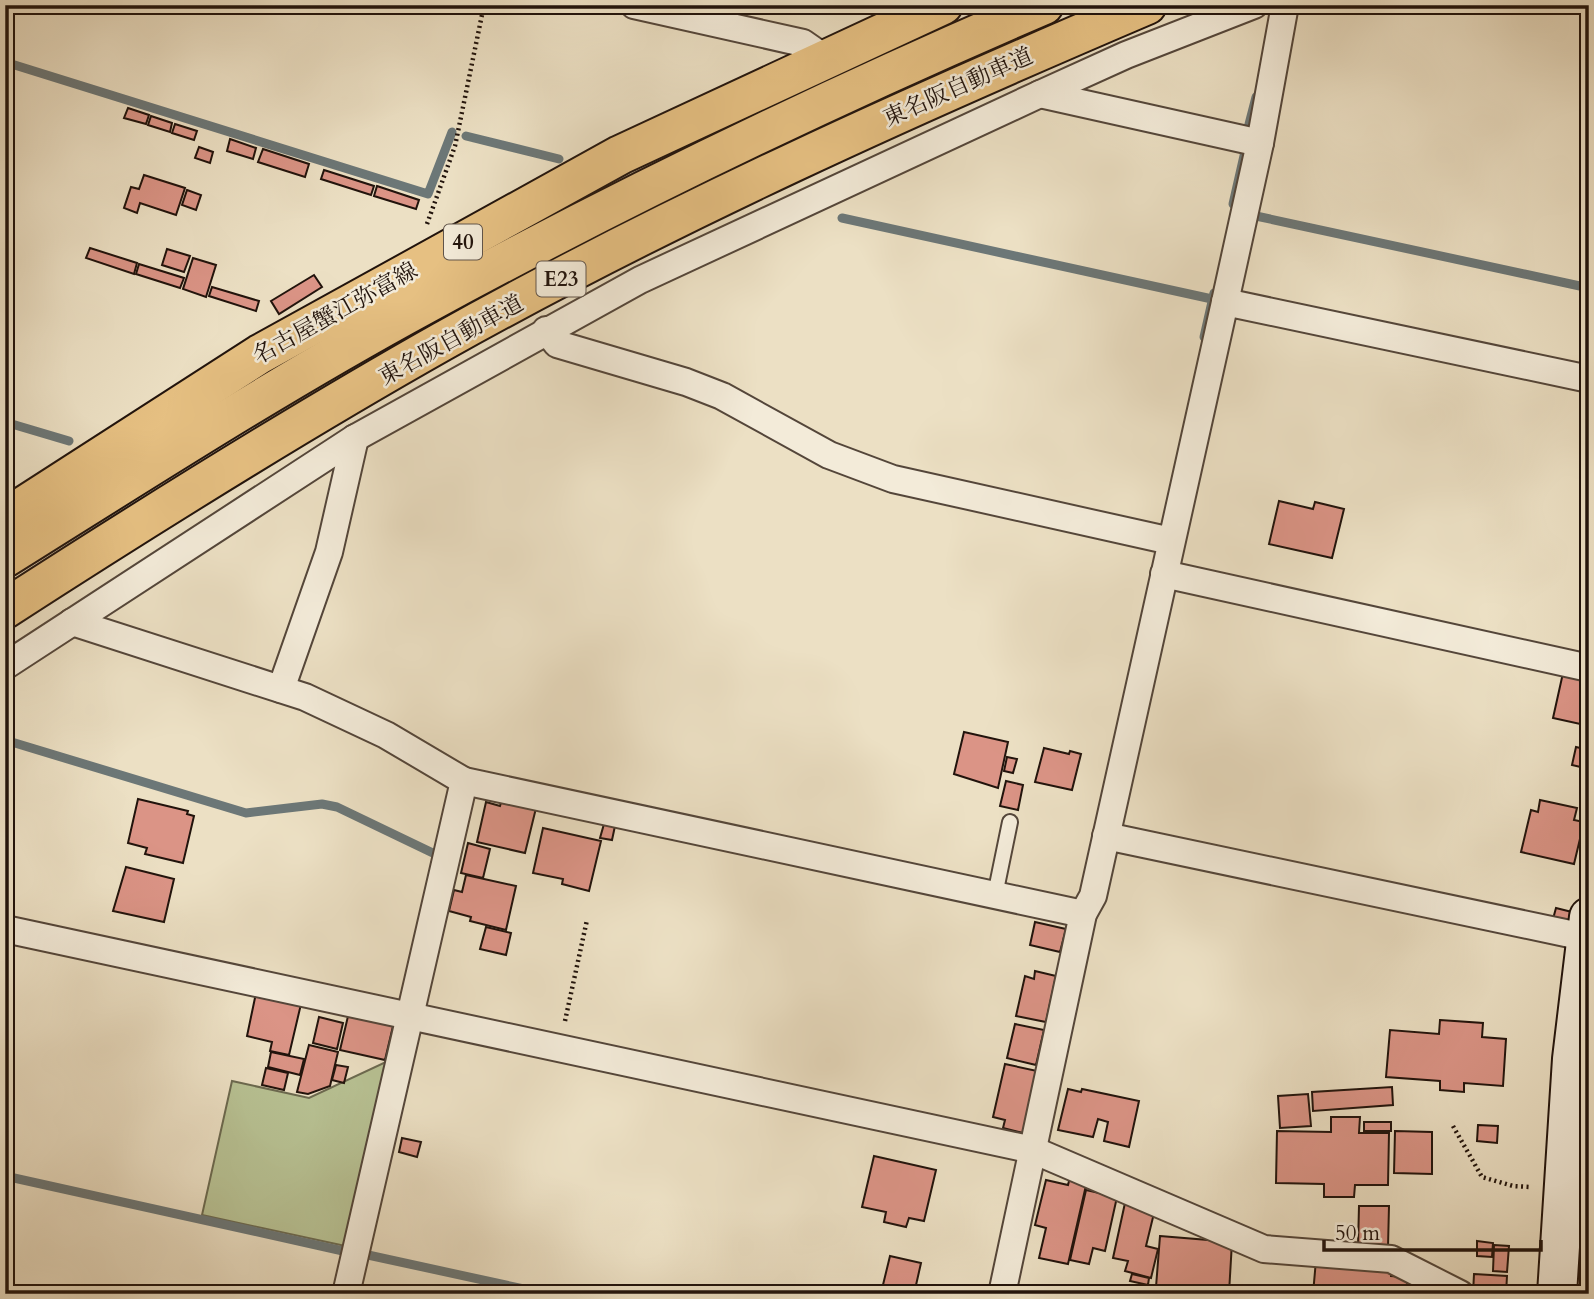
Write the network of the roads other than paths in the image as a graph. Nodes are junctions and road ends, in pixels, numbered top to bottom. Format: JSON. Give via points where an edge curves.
{"nodes":[{"id":1,"x":634,"y":5,"type":"edge"},
{"id":2,"x":943,"y":5,"type":"edge"},
{"id":3,"x":1044,"y":5,"type":"edge"},
{"id":4,"x":1147,"y":5,"type":"edge"},
{"id":5,"x":1254,"y":5,"type":"edge"},
{"id":6,"x":1285,"y":5,"type":"edge"},
{"id":7,"x":825,"y":58,"type":"junction"},
{"id":8,"x":1040,"y":94,"type":"junction"},
{"id":9,"x":1260,"y":143,"type":"junction"},
{"id":10,"x":1225,"y":302,"type":"junction"},
{"id":11,"x":545,"y":330,"type":"junction"},
{"id":12,"x":1589,"y":379,"type":"edge"},
{"id":13,"x":355,"y":438,"type":"junction"},
{"id":14,"x":5,"y":518,"type":"edge"},
{"id":15,"x":1171,"y":541,"type":"junction"},
{"id":16,"x":5,"y":558,"type":"edge"},
{"id":17,"x":1164,"y":575,"type":"junction"},
{"id":18,"x":5,"y":609,"type":"edge"},
{"id":19,"x":72,"y":622,"type":"junction"},
{"id":20,"x":5,"y":666,"type":"edge"},
{"id":21,"x":1589,"y":668,"type":"edge"},
{"id":22,"x":281,"y":689,"type":"junction"},
{"id":23,"x":464,"y":781,"type":"junction"},
{"id":24,"x":1010,"y":822,"type":"dead end"},
{"id":25,"x":1106,"y":836,"type":"junction"},
{"id":26,"x":995,"y":895,"type":"junction"},
{"id":27,"x":1083,"y":914,"type":"junction"},
{"id":28,"x":5,"y":929,"type":"edge"},
{"id":29,"x":1588,"y":931,"type":"edge"},
{"id":30,"x":411,"y":1016,"type":"junction"},
{"id":31,"x":1033,"y":1150,"type":"junction"},
{"id":32,"x":346,"y":1294,"type":"edge"},
{"id":33,"x":1002,"y":1294,"type":"edge"},
{"id":34,"x":1460,"y":1294,"type":"edge"},
{"id":35,"x":1558,"y":1294,"type":"edge"}],
"edges":[{"from":1,"to":7,"type":"street","via":[[803,43]]},
{"from":2,"to":7,"type":"main road","name":"名古屋蟹江弥富線","number":"40"},
{"from":3,"to":16,"type":"main road","name":"東名阪自動車道","number":"E23","via":[[911,62],[669,177],[424,305]]},
{"from":4,"to":18,"type":"main road","name":"東名阪自動車道","number":"E23","via":[[902,110],[688,213],[444,341],[177,498]]},
{"from":5,"to":8,"type":"street"},
{"from":6,"to":9,"type":"street"},
{"from":7,"to":14,"type":"main road","name":"名古屋蟹江弥富線","number":"40","via":[[620,155],[260,354]]},
{"from":8,"to":9,"type":"street"},
{"from":8,"to":11,"type":"street","via":[[640,280]]},
{"from":9,"to":10,"type":"street"},
{"from":10,"to":12,"type":"street"},
{"from":10,"to":15,"type":"street"},
{"from":11,"to":13,"type":"street"},
{"from":11,"to":15,"type":"street","via":[[557,344],[722,396],[830,456],[893,480]]},
{"from":13,"to":19,"type":"street"},
{"from":13,"to":22,"type":"street","via":[[330,552]]},
{"from":15,"to":17,"type":"street"},
{"from":17,"to":21,"type":"street"},
{"from":17,"to":25,"type":"street"},
{"from":19,"to":20,"type":"street"},
{"from":19,"to":22,"type":"street"},
{"from":22,"to":23,"type":"street","via":[[386,735]]},
{"from":23,"to":26,"type":"street"},
{"from":23,"to":30,"type":"street"},
{"from":24,"to":26,"type":"lane"},
{"from":25,"to":27,"type":"street","via":[[1093,896]]},
{"from":25,"to":29,"type":"street"},
{"from":26,"to":27,"type":"street"},
{"from":27,"to":31,"type":"street"},
{"from":28,"to":30,"type":"street"},
{"from":29,"to":35,"type":"street","via":[[1572,1059]]},
{"from":30,"to":31,"type":"street"},
{"from":30,"to":32,"type":"street"},
{"from":31,"to":33,"type":"street"},
{"from":31,"to":34,"type":"street","via":[[1264,1249],[1391,1259]]}]}
